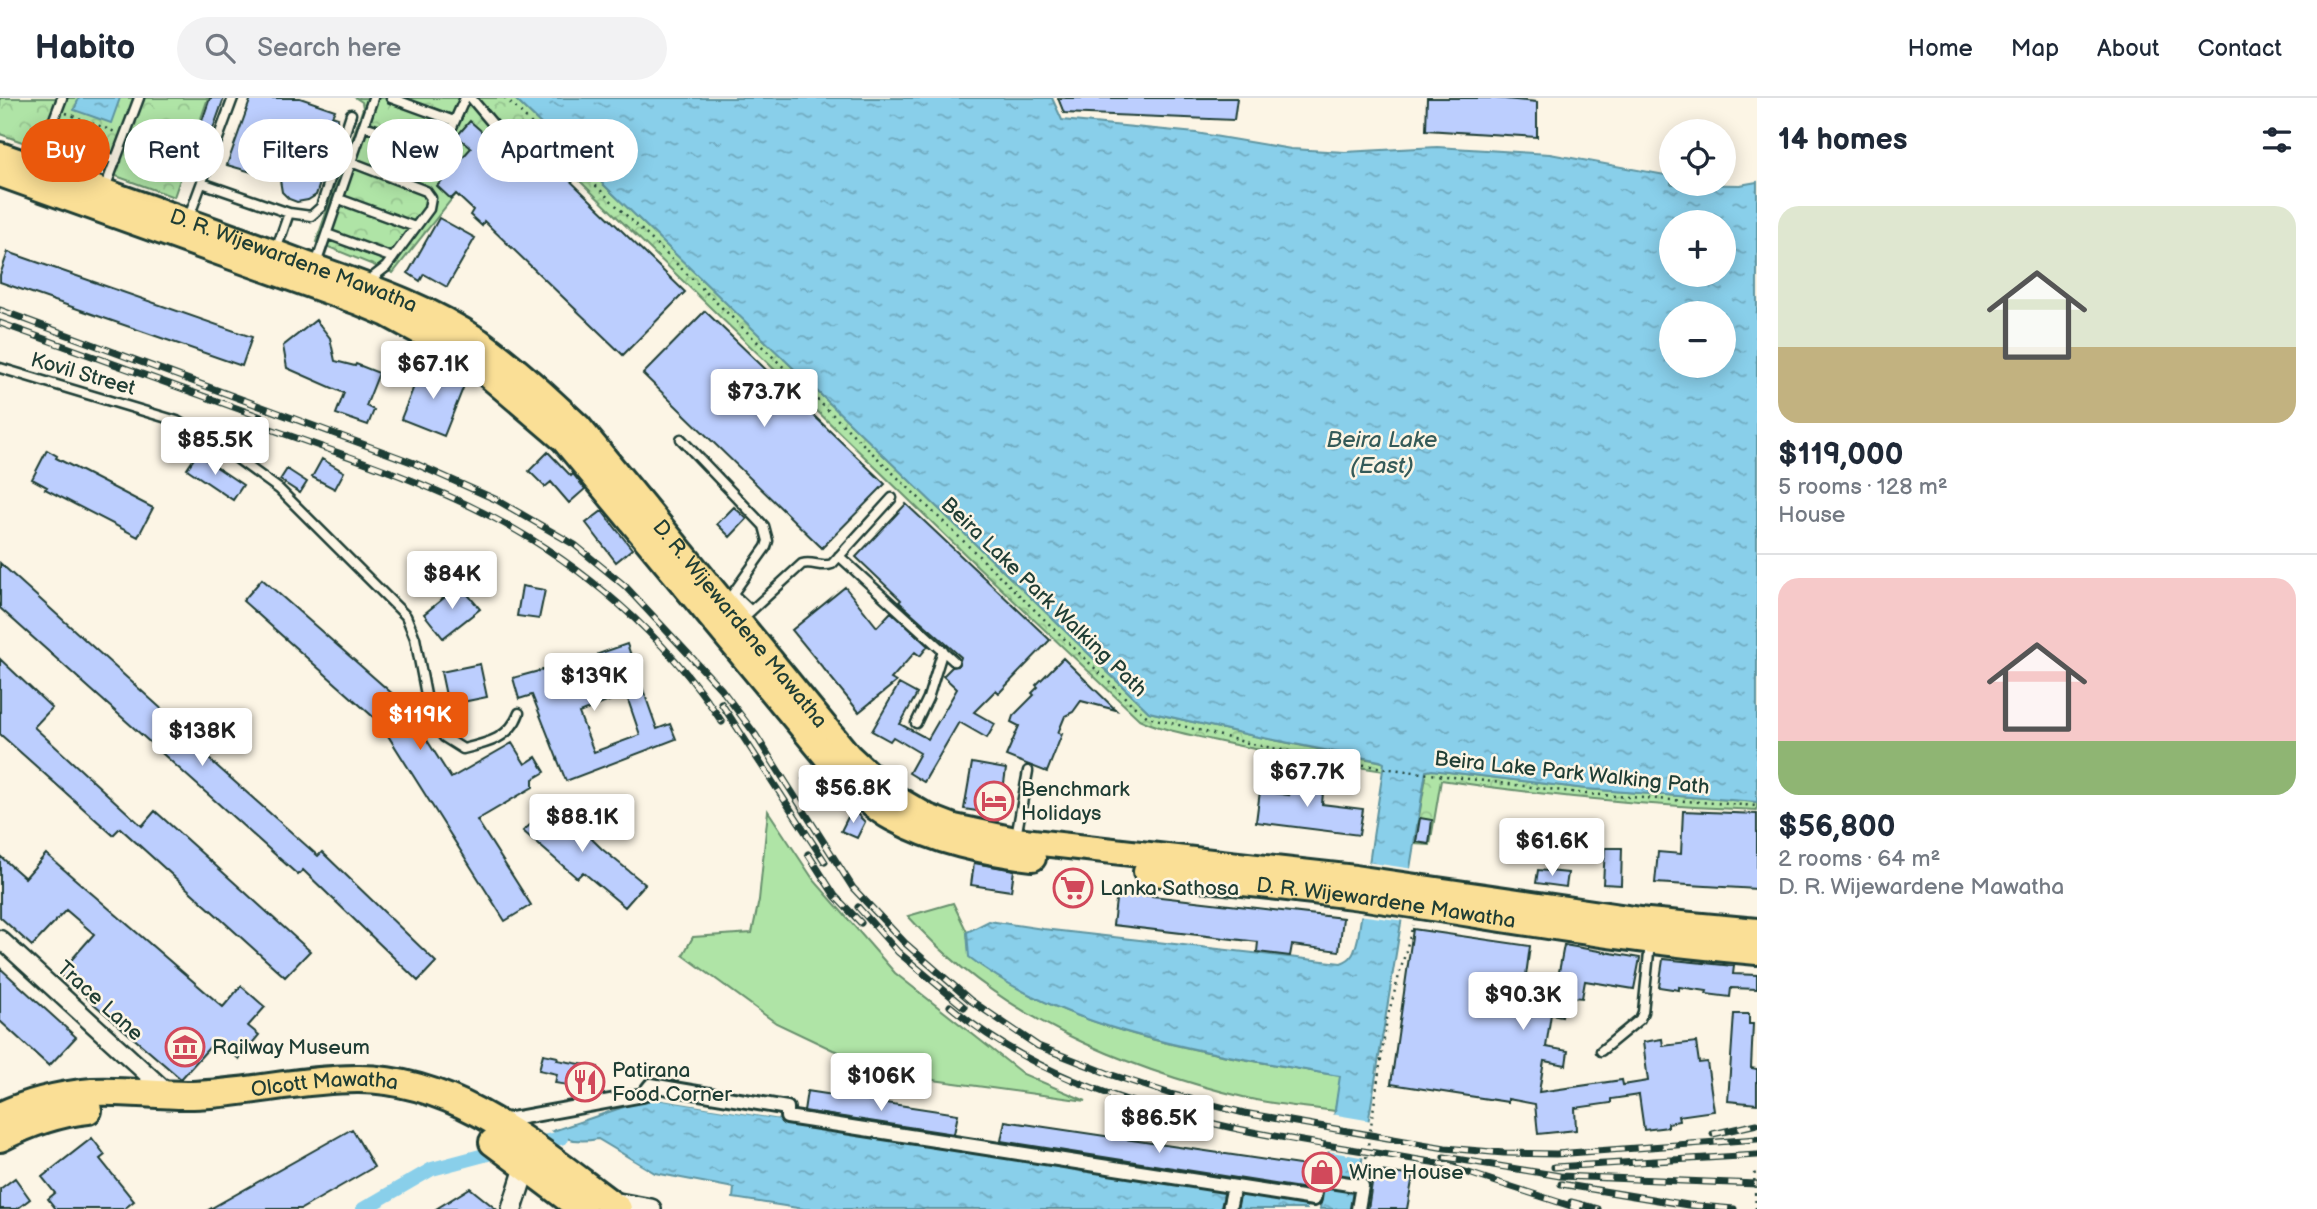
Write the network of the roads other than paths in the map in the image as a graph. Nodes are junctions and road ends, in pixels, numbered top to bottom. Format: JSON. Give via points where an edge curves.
{"nodes":[{"id":1,"x":62,"y":98,"type":"edge"},
{"id":2,"x":139,"y":98,"type":"edge"},
{"id":3,"x":233,"y":98,"type":"edge"},
{"id":4,"x":373,"y":98,"type":"edge"},
{"id":5,"x":391,"y":98,"type":"edge"},
{"id":6,"x":465,"y":98,"type":"edge"},
{"id":7,"x":471,"y":98,"type":"edge"},
{"id":8,"x":351,"y":114,"type":"dead end"},
{"id":9,"x":54,"y":119,"type":"edge"},
{"id":10,"x":449,"y":119,"type":"edge"},
{"id":11,"x":455,"y":119,"type":"edge"},
{"id":12,"x":489,"y":119,"type":"edge"},
{"id":13,"x":364,"y":126,"type":"junction"},
{"id":14,"x":367,"y":127,"type":"edge"},
{"id":15,"x":0,"y":155,"type":"edge"},
{"id":16,"x":353,"y":156,"type":"edge"},
{"id":17,"x":110,"y":158,"type":"edge"},
{"id":18,"x":116,"y":160,"type":"junction"},
{"id":19,"x":21,"y":163,"type":"edge"},
{"id":20,"x":353,"y":163,"type":"edge"},
{"id":21,"x":0,"y":174,"type":"edge"},
{"id":22,"x":77,"y":182,"type":"edge"},
{"id":23,"x":345,"y":182,"type":"edge"},
{"id":24,"x":202,"y":183,"type":"junction"},
{"id":25,"x":104,"y":191,"type":"junction"},
{"id":26,"x":339,"y":199,"type":"junction"},
{"id":27,"x":289,"y":213,"type":"junction"},
{"id":28,"x":188,"y":220,"type":"junction"},
{"id":29,"x":415,"y":227,"type":"junction"},
{"id":30,"x":327,"y":234,"type":"junction"},
{"id":31,"x":275,"y":253,"type":"junction"},
{"id":32,"x":393,"y":258,"type":"junction"},
{"id":33,"x":315,"y":267,"type":"junction"},
{"id":34,"x":362,"y":285,"type":"junction"},
{"id":35,"x":0,"y":368,"type":"edge"},
{"id":36,"x":681,"y":439,"type":"dead end"},
{"id":37,"x":892,"y":498,"type":"dead end"},
{"id":38,"x":839,"y":556,"type":"junction"},
{"id":39,"x":737,"y":608,"type":"junction"},
{"id":40,"x":943,"y":650,"type":"junction"},
{"id":41,"x":954,"y":661,"type":"dead end"},
{"id":42,"x":519,"y":713,"type":"dead end"},
{"id":43,"x":916,"y":723,"type":"dead end"},
{"id":44,"x":1028,"y":771,"type":"dead end"},
{"id":45,"x":1016,"y":840,"type":"junction"},
{"id":46,"x":1354,"y":887,"type":"junction"},
{"id":47,"x":1416,"y":900,"type":"junction"},
{"id":48,"x":1757,"y":932,"type":"edge"},
{"id":49,"x":0,"y":939,"type":"edge"},
{"id":50,"x":1650,"y":940,"type":"junction"},
{"id":51,"x":1757,"y":952,"type":"edge"},
{"id":52,"x":1601,"y":1051,"type":"dead end"},
{"id":53,"x":170,"y":1104,"type":"junction"},
{"id":54,"x":0,"y":1116,"type":"edge"},
{"id":55,"x":484,"y":1125,"type":"junction"},
{"id":56,"x":0,"y":1138,"type":"edge"},
{"id":57,"x":526,"y":1158,"type":"junction"},
{"id":58,"x":1232,"y":1195,"type":"dead end"},
{"id":59,"x":1313,"y":1204,"type":"edge"},
{"id":60,"x":613,"y":1205,"type":"edge"},
{"id":61,"x":574,"y":1208,"type":"edge"},
{"id":62,"x":512,"y":1209,"type":"edge"},
{"id":63,"x":651,"y":1209,"type":"edge"},
{"id":64,"x":1230,"y":1209,"type":"edge"},
{"id":65,"x":1358,"y":1209,"type":"edge"}],
"edges":[{"from":1,"to":9,"type":"lane"},
{"from":2,"to":18,"type":"lane"},
{"from":3,"to":24,"type":"lane"},
{"from":4,"to":13,"type":"lane"},
{"from":5,"to":10,"type":"lane"},
{"from":6,"to":11,"type":"lane"},
{"from":7,"to":12,"type":"lane"},
{"from":8,"to":27,"type":"lane","via":[[319,210],[304,217]]},
{"from":13,"to":14,"type":"lane"},
{"from":13,"to":16,"type":"lane"},
{"from":15,"to":19,"type":"main road","name":"D. R. Wijewardene Mawatha"},
{"from":17,"to":18,"type":"lane"},
{"from":18,"to":25,"type":"lane"},
{"from":20,"to":29,"type":"lane","via":[[430,194],[431,205]]},
{"from":21,"to":46,"type":"main road","name":"D. R. Wijewardene Mawatha","via":[[358,302],[468,359],[563,439],[853,789],[890,817],[937,839],[992,853]]},
{"from":22,"to":25,"type":"main road","name":"D. R. Wijewardene Mawatha"},
{"from":23,"to":26,"type":"lane"},
{"from":24,"to":27,"type":"lane"},
{"from":24,"to":28,"type":"lane"},
{"from":25,"to":28,"type":"main road","name":"D. R. Wijewardene Mawatha"},
{"from":26,"to":29,"type":"lane"},
{"from":26,"to":30,"type":"lane"},
{"from":27,"to":31,"type":"lane"},
{"from":28,"to":31,"type":"main road","name":"D. R. Wijewardene Mawatha"},
{"from":29,"to":32,"type":"lane"},
{"from":30,"to":32,"type":"lane"},
{"from":30,"to":33,"type":"lane"},
{"from":31,"to":33,"type":"main road","name":"D. R. Wijewardene Mawatha"},
{"from":32,"to":34,"type":"lane"},
{"from":33,"to":34,"type":"main road","name":"D. R. Wijewardene Mawatha"},
{"from":34,"to":39,"type":"main road","name":"D. R. Wijewardene Mawatha","via":[[477,340],[530,382],[579,428]]},
{"from":35,"to":42,"type":"lane","name":"Kovil Street","via":[[177,421],[279,489],[406,617],[415,638],[431,721],[444,737],[463,749],[482,745],[514,726]]},
{"from":36,"to":39,"type":"lane","via":[[767,533],[766,547]]},
{"from":37,"to":38,"type":"lane"},
{"from":38,"to":39,"type":"lane","via":[[827,566],[802,564]]},
{"from":38,"to":40,"type":"lane"},
{"from":39,"to":45,"type":"main road","name":"D. R. Wijewardene Mawatha","via":[[849,756],[892,796],[954,827]]},
{"from":40,"to":41,"type":"lane"},
{"from":40,"to":43,"type":"lane"},
{"from":44,"to":45,"type":"lane"},
{"from":45,"to":46,"type":"main road","name":"D. R. Wijewardene Mawatha"},
{"from":46,"to":47,"type":"main road","name":"D. R. Wijewardene Mawatha"},
{"from":47,"to":48,"type":"main road","name":"D. R. Wijewardene Mawatha"},
{"from":47,"to":50,"type":"main road","name":"D. R. Wijewardene Mawatha"},
{"from":49,"to":53,"type":"street","name":"Trace Lane"},
{"from":50,"to":51,"type":"main road","name":"D. R. Wijewardene Mawatha"},
{"from":50,"to":52,"type":"lane","via":[[1640,1019]]},
{"from":53,"to":54,"type":"highway","name":"Olcott Mawatha","via":[[92,1092],[45,1099]]},
{"from":53,"to":55,"type":"highway","name":"Olcott Mawatha","via":[[223,1110],[319,1096],[361,1095],[414,1103]]},
{"from":53,"to":56,"type":"highway","name":"Olcott Mawatha","via":[[67,1113]]},
{"from":55,"to":57,"type":"highway","name":"Olcott Mawatha"},
{"from":55,"to":59,"type":"street","via":[[643,1095],[651,1085],[787,1108],[787,1117]]},
{"from":57,"to":60,"type":"highway","name":"Olcott Mawatha"},
{"from":57,"to":61,"type":"highway","name":"Olcott Mawatha"},
{"from":57,"to":62,"type":"street"},
{"from":58,"to":64,"type":"street"},
{"from":59,"to":65,"type":"street","via":[[1317,1179],[1362,1186]]},
{"from":60,"to":61,"type":"street"},
{"from":60,"to":63,"type":"street"}]}
